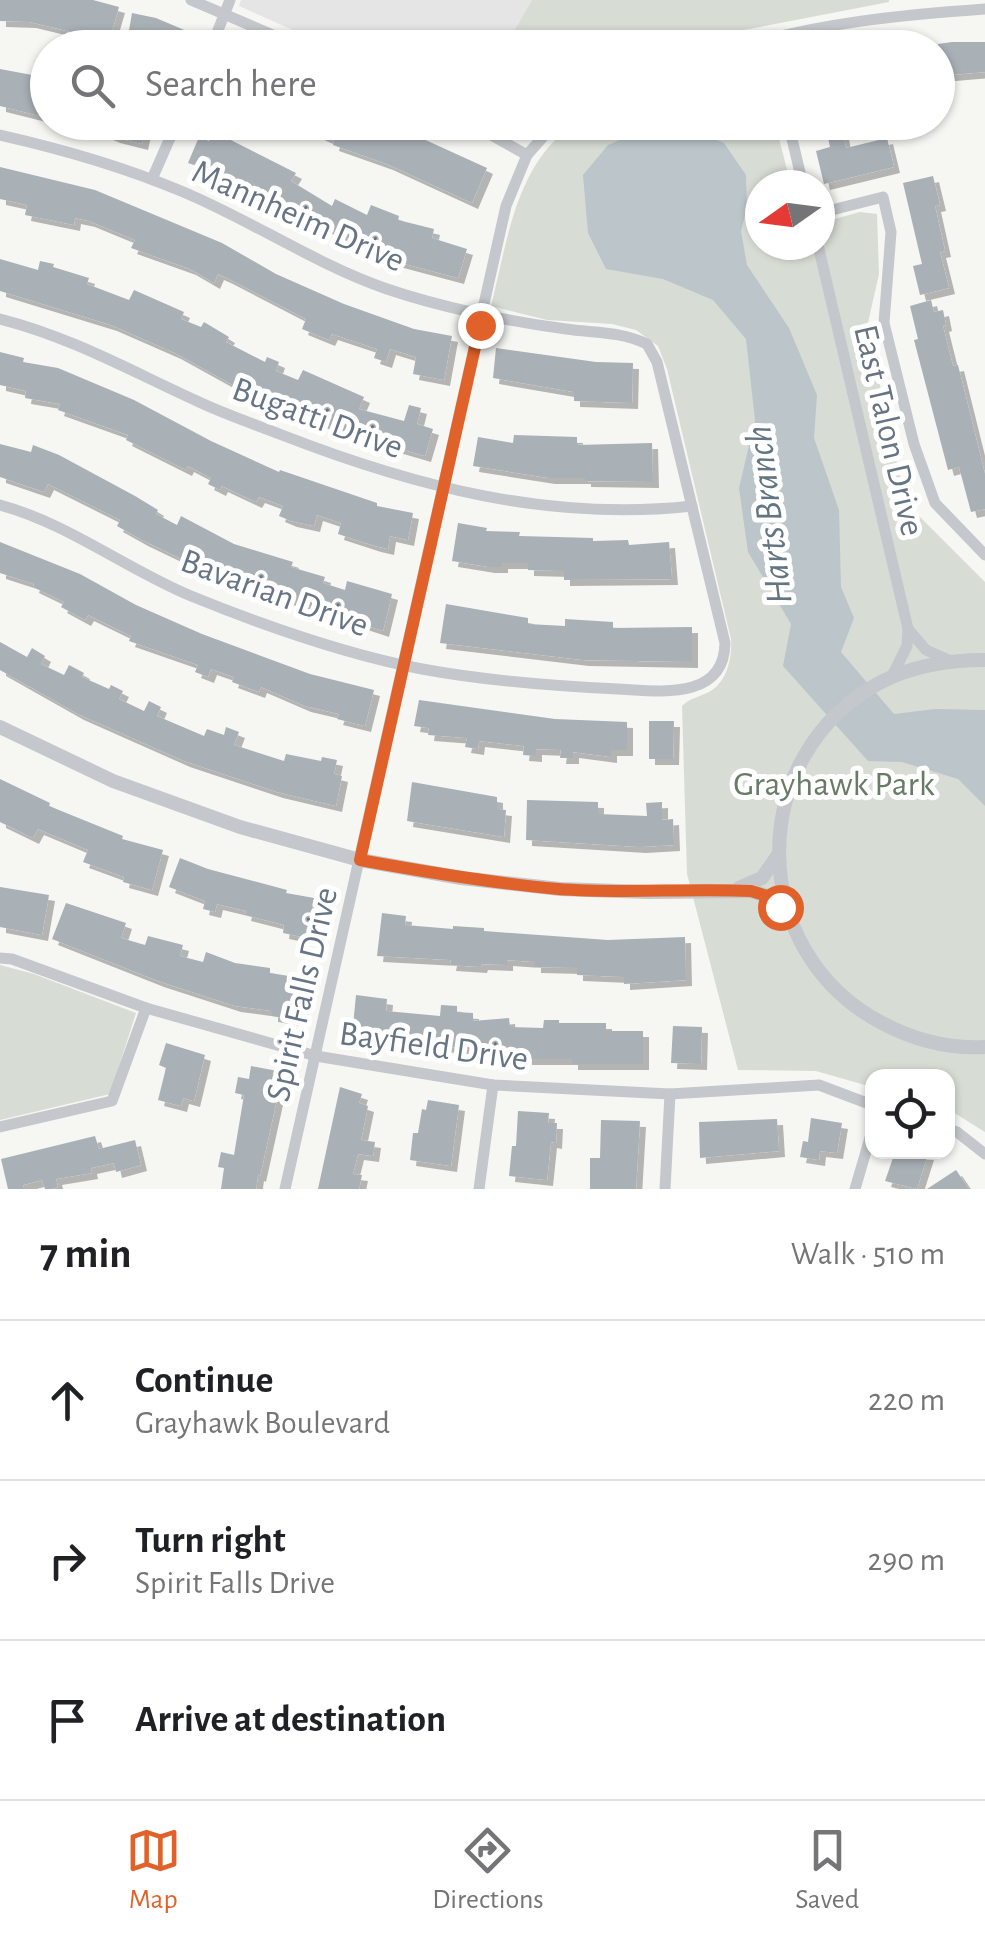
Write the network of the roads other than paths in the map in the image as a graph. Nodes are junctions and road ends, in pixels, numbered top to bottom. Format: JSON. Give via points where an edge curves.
{"nodes":[{"id":1,"x":191,"y":0,"type":"edge"},
{"id":2,"x":230,"y":0,"type":"edge"},
{"id":3,"x":898,"y":1,"type":"edge"},
{"id":4,"x":985,"y":9,"type":"edge"},
{"id":5,"x":226,"y":14,"type":"junction"},
{"id":6,"x":900,"y":15,"type":"junction"},
{"id":7,"x":219,"y":30,"type":"edge"},
{"id":8,"x":263,"y":30,"type":"edge"},
{"id":9,"x":830,"y":30,"type":"edge"},
{"id":10,"x":0,"y":135,"type":"edge"},
{"id":11,"x":169,"y":140,"type":"edge"},
{"id":12,"x":499,"y":140,"type":"edge"},
{"id":13,"x":540,"y":140,"type":"edge"},
{"id":14,"x":792,"y":140,"type":"edge"},
{"id":15,"x":526,"y":156,"type":"junction"},
{"id":16,"x":799,"y":170,"type":"edge"},
{"id":17,"x":152,"y":180,"type":"junction"},
{"id":18,"x":835,"y":208,"type":"edge"},
{"id":19,"x":822,"y":260,"type":"edge"},
{"id":20,"x":482,"y":313,"type":"junction"},
{"id":21,"x":0,"y":320,"type":"edge"},
{"id":22,"x":444,"y":489,"type":"junction"},
{"id":23,"x":0,"y":506,"type":"edge"},
{"id":24,"x":692,"y":506,"type":"junction"},
{"id":25,"x":985,"y":555,"type":"edge"},
{"id":26,"x":908,"y":628,"type":"junction"},
{"id":27,"x":985,"y":660,"type":"edge"},
{"id":28,"x":951,"y":661,"type":"junction"},
{"id":29,"x":404,"y":664,"type":"junction"},
{"id":30,"x":885,"y":680,"type":"junction"},
{"id":31,"x":0,"y":727,"type":"edge"},
{"id":32,"x":779,"y":854,"type":"junction"},
{"id":33,"x":360,"y":860,"type":"junction"},
{"id":34,"x":734,"y":890,"type":"junction"},
{"id":35,"x":788,"y":914,"type":"junction"},
{"id":36,"x":0,"y":958,"type":"edge"},
{"id":37,"x":146,"y":1008,"type":"junction"},
{"id":38,"x":985,"y":1046,"type":"edge"},
{"id":39,"x":316,"y":1056,"type":"junction"},
{"id":40,"x":493,"y":1085,"type":"junction"},
{"id":41,"x":670,"y":1094,"type":"junction"},
{"id":42,"x":865,"y":1102,"type":"edge"},
{"id":43,"x":0,"y":1127,"type":"edge"},
{"id":44,"x":955,"y":1132,"type":"edge"},
{"id":45,"x":985,"y":1154,"type":"edge"},
{"id":46,"x":865,"y":1155,"type":"edge"},
{"id":47,"x":286,"y":1189,"type":"edge"},
{"id":48,"x":479,"y":1189,"type":"edge"},
{"id":49,"x":665,"y":1189,"type":"edge"},
{"id":50,"x":855,"y":1189,"type":"edge"}],
"edges":[{"from":1,"to":5,"type":"street"},
{"from":2,"to":5,"type":"street"},
{"from":3,"to":6,"type":"street"},
{"from":4,"to":6,"type":"street"},
{"from":5,"to":7,"type":"street"},
{"from":5,"to":8,"type":"street"},
{"from":6,"to":9,"type":"street"},
{"from":10,"to":17,"type":"street","name":"Mannheim Drive","via":[[86,155]]},
{"from":11,"to":17,"type":"street"},
{"from":12,"to":15,"type":"street"},
{"from":13,"to":15,"type":"street","name":"Spirit Falls Drive"},
{"from":14,"to":16,"type":"street"},
{"from":15,"to":20,"type":"street","name":"Spirit Falls Drive","via":[[506,206]]},
{"from":17,"to":20,"type":"street","name":"Mannheim Drive","via":[[387,289]]},
{"from":18,"to":25,"type":"street","via":[[882,197],[891,232],[884,323],[914,444],[935,504]]},
{"from":19,"to":26,"type":"street","name":"East Talon Drive"},
{"from":20,"to":22,"type":"street","name":"Spirit Falls Drive"},
{"from":20,"to":24,"type":"street","name":"Mannheim Drive","via":[[612,332],[647,344]]},
{"from":21,"to":22,"type":"street","name":"Bugatti Drive","via":[[103,354],[199,403],[317,448]]},
{"from":22,"to":24,"type":"street","name":"Bugatti Drive","via":[[597,509]]},
{"from":22,"to":29,"type":"street","name":"Spirit Falls Drive"},
{"from":23,"to":29,"type":"street","name":"Bavarian Drive","via":[[188,595],[296,635]]},
{"from":24,"to":29,"type":"street","name":"Bavarian Drive","via":[[725,643],[720,670],[707,683],[664,691],[531,685]]},
{"from":26,"to":28,"type":"street","via":[[926,650]]},
{"from":26,"to":30,"type":"street","via":[[907,646]]},
{"from":27,"to":28,"type":"street"},
{"from":28,"to":30,"type":"street"},
{"from":29,"to":33,"type":"street","name":"Spirit Falls Drive"},
{"from":30,"to":32,"type":"street","via":[[837,714],[808,748],[785,800]]},
{"from":31,"to":33,"type":"street","via":[[113,782]]},
{"from":32,"to":34,"type":"street","via":[[762,878]]},
{"from":32,"to":35,"type":"street"},
{"from":33,"to":34,"type":"street","via":[[560,889]]},
{"from":33,"to":39,"type":"street","name":"Spirit Falls Drive"},
{"from":34,"to":35,"type":"street","via":[[767,896]]},
{"from":35,"to":38,"type":"street","via":[[817,970],[858,1010],[908,1037]]},
{"from":36,"to":37,"type":"street","name":"Bayfield Drive"},
{"from":37,"to":39,"type":"street","name":"Bayfield Drive"},
{"from":37,"to":43,"type":"street","via":[[112,1101]]},
{"from":39,"to":40,"type":"street","name":"Bayfield Drive"},
{"from":39,"to":47,"type":"street","name":"Spirit Falls Drive"},
{"from":40,"to":41,"type":"street","name":"Bayfield Drive"},
{"from":40,"to":48,"type":"street"},
{"from":41,"to":42,"type":"street","name":"Bayfield Drive","via":[[819,1085]]},
{"from":41,"to":49,"type":"street"},
{"from":44,"to":45,"type":"street"},
{"from":46,"to":50,"type":"street"}]}
